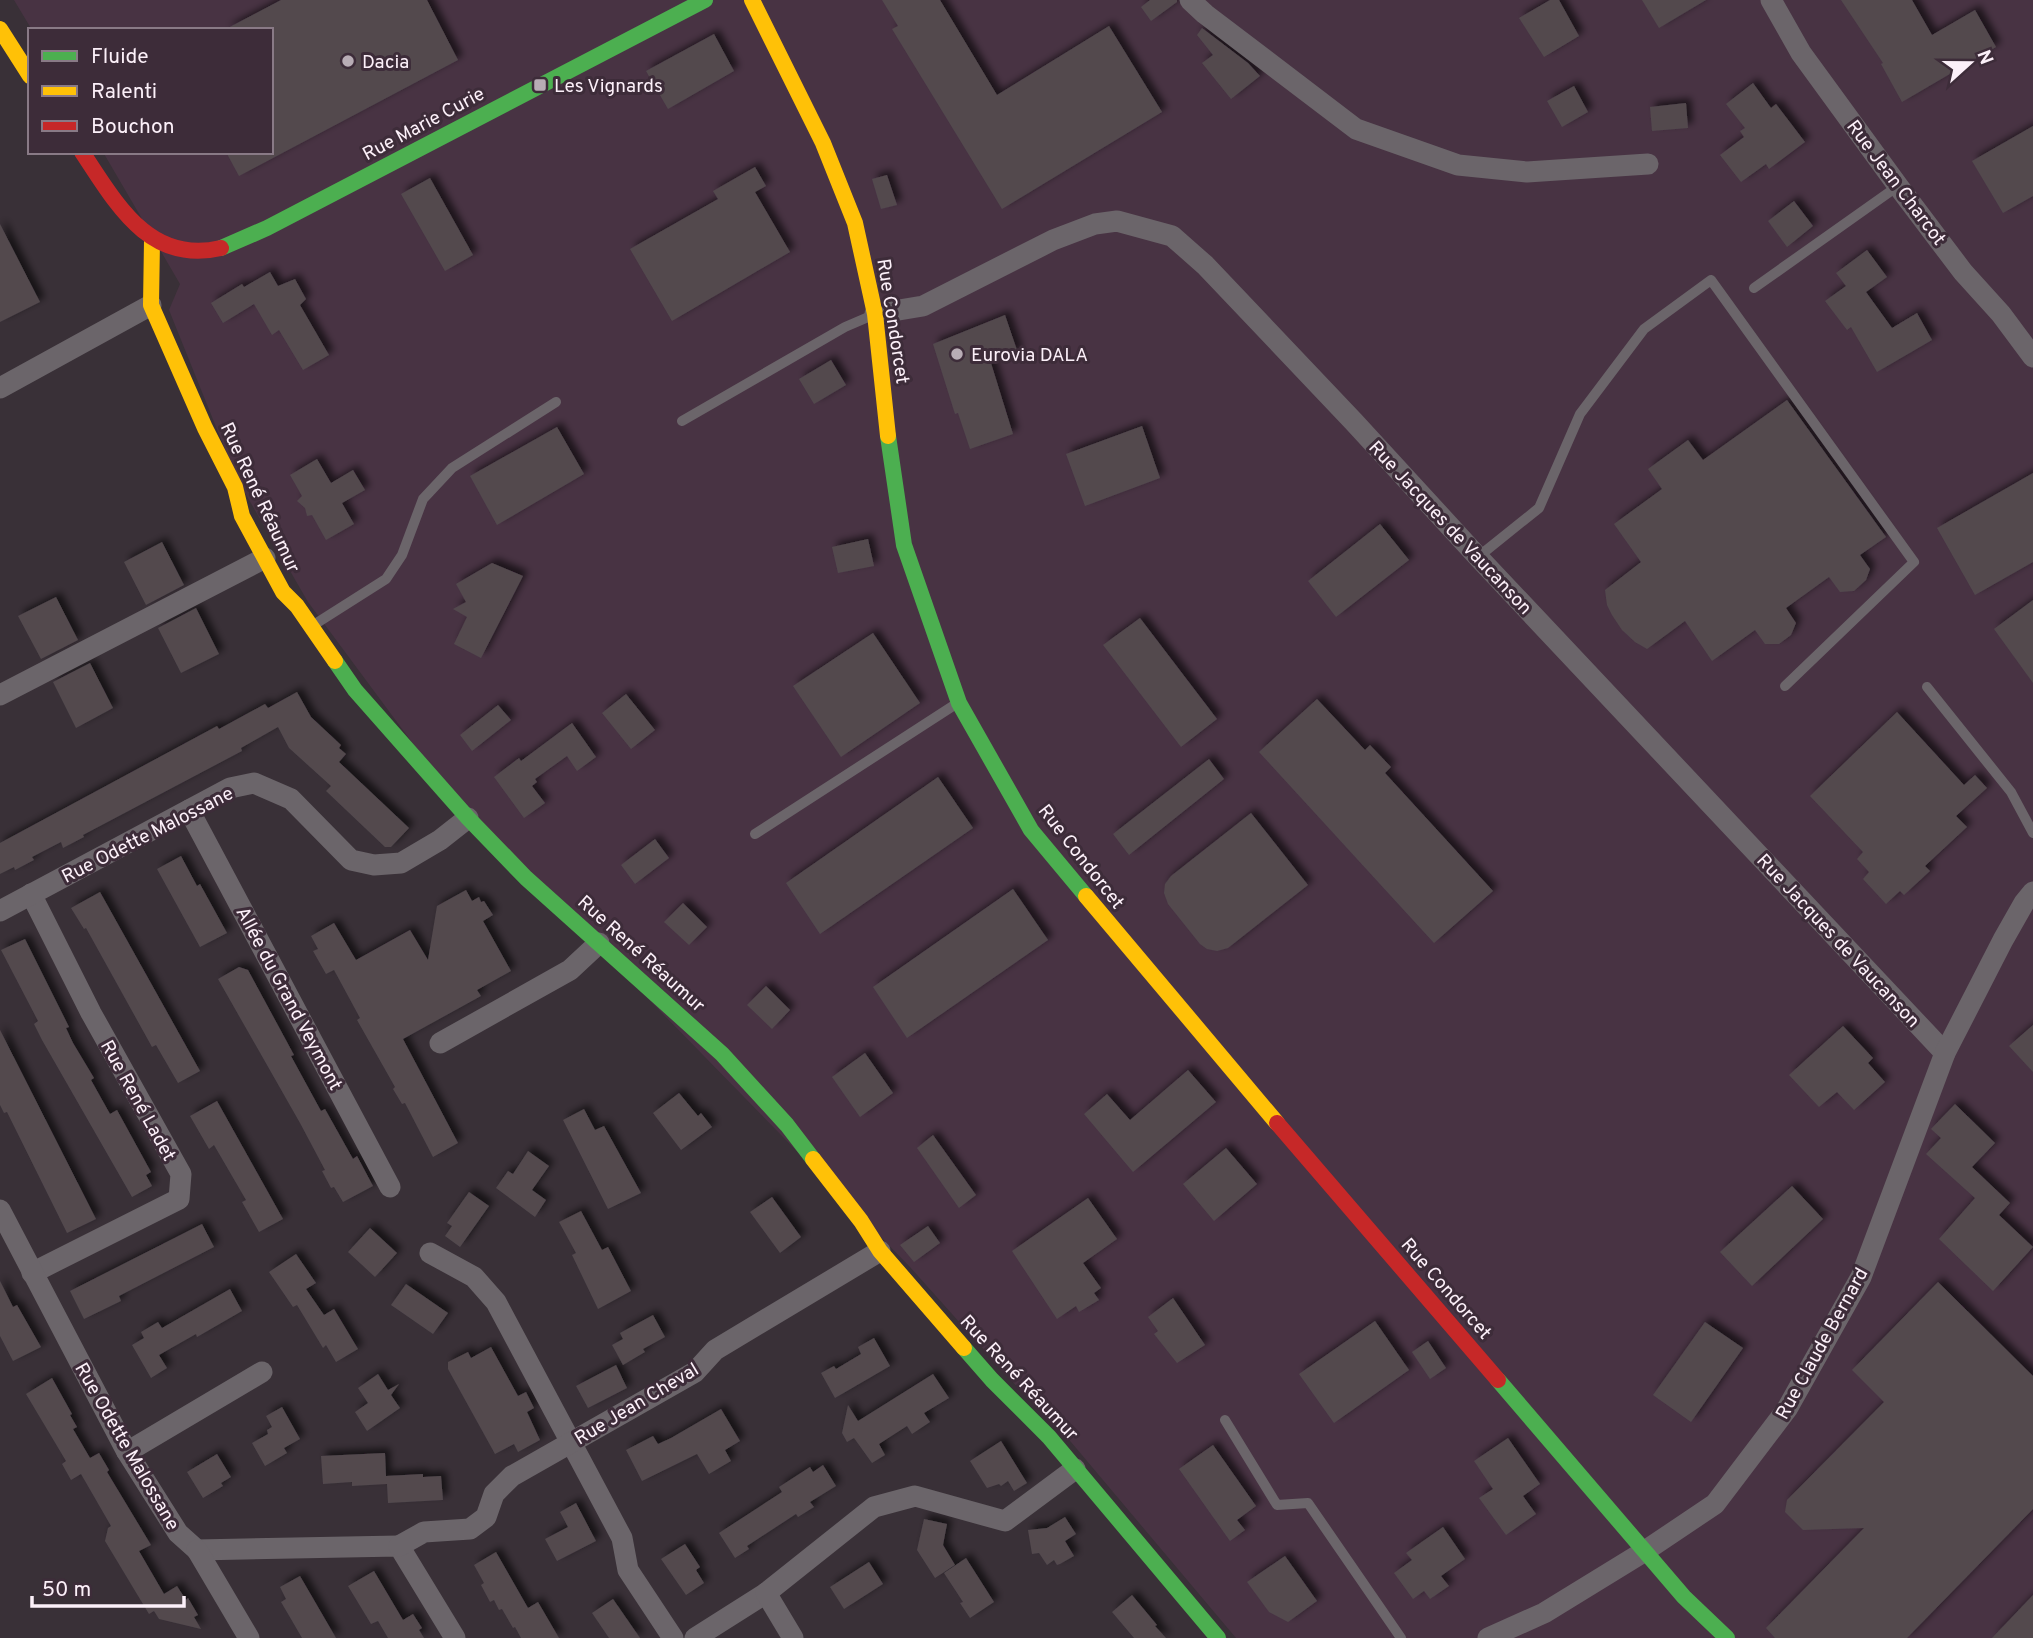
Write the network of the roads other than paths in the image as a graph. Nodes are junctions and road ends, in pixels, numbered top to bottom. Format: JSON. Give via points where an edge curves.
{"nodes":[{"id":1,"x":705,"y":0,"type":"edge"},
{"id":2,"x":752,"y":0,"type":"edge"},
{"id":3,"x":1190,"y":0,"type":"edge"},
{"id":4,"x":1771,"y":0,"type":"edge"},
{"id":5,"x":0,"y":29,"type":"edge"},
{"id":6,"x":5,"y":41,"type":"edge"},
{"id":7,"x":28,"y":73,"type":"edge"},
{"id":8,"x":83,"y":154,"type":"edge"},
{"id":9,"x":1648,"y":164,"type":"dead end"},
{"id":10,"x":1898,"y":186,"type":"junction"},
{"id":11,"x":152,"y":241,"type":"junction"},
{"id":12,"x":1754,"y":288,"type":"dead end"},
{"id":13,"x":152,"y":305,"type":"junction"},
{"id":14,"x":875,"y":314,"type":"junction"},
{"id":15,"x":2033,"y":357,"type":"edge"},
{"id":16,"x":0,"y":388,"type":"edge"},
{"id":17,"x":556,"y":402,"type":"dead end"},
{"id":18,"x":682,"y":421,"type":"dead end"},
{"id":19,"x":1478,"y":557,"type":"junction"},
{"id":20,"x":265,"y":558,"type":"junction"},
{"id":21,"x":310,"y":627,"type":"junction"},
{"id":22,"x":1785,"y":687,"type":"dead end"},
{"id":23,"x":1927,"y":687,"type":"dead end"},
{"id":24,"x":0,"y":695,"type":"edge"},
{"id":25,"x":959,"y":703,"type":"junction"},
{"id":26,"x":189,"y":810,"type":"junction"},
{"id":27,"x":468,"y":818,"type":"junction"},
{"id":28,"x":2033,"y":833,"type":"edge"},
{"id":29,"x":755,"y":834,"type":"dead end"},
{"id":30,"x":2033,"y":892,"type":"edge"},
{"id":31,"x":31,"y":894,"type":"junction"},
{"id":32,"x":0,"y":911,"type":"edge"},
{"id":33,"x":599,"y":943,"type":"junction"},
{"id":34,"x":440,"y":1044,"type":"dead end"},
{"id":35,"x":1945,"y":1053,"type":"junction"},
{"id":36,"x":390,"y":1186,"type":"dead end"},
{"id":37,"x":0,"y":1210,"type":"edge"},
{"id":38,"x":880,"y":1251,"type":"junction"},
{"id":39,"x":430,"y":1253,"type":"dead end"},
{"id":40,"x":32,"y":1273,"type":"junction"},
{"id":41,"x":262,"y":1372,"type":"dead end"},
{"id":42,"x":1225,"y":1420,"type":"dead end"},
{"id":43,"x":570,"y":1443,"type":"junction"},
{"id":44,"x":127,"y":1452,"type":"junction"},
{"id":45,"x":1075,"y":1469,"type":"junction"},
{"id":46,"x":399,"y":1546,"type":"junction"},
{"id":47,"x":197,"y":1550,"type":"junction"},
{"id":48,"x":1644,"y":1551,"type":"junction"},
{"id":49,"x":766,"y":1593,"type":"junction"},
{"id":50,"x":249,"y":1638,"type":"edge"},
{"id":51,"x":455,"y":1638,"type":"edge"},
{"id":52,"x":673,"y":1638,"type":"edge"},
{"id":53,"x":695,"y":1638,"type":"edge"},
{"id":54,"x":793,"y":1638,"type":"edge"},
{"id":55,"x":1218,"y":1638,"type":"edge"},
{"id":56,"x":1401,"y":1638,"type":"edge"},
{"id":57,"x":1488,"y":1638,"type":"edge"},
{"id":58,"x":1727,"y":1638,"type":"edge"}],
"edges":[{"from":1,"to":11,"type":"street","name":"Rue Marie Curie","via":[[232,244],[189,250]]},
{"from":2,"to":14,"type":"street","name":"Rue Condorcet","via":[[823,143],[855,223]]},
{"from":3,"to":9,"type":"street","via":[[1356,129],[1458,165],[1527,172]]},
{"from":4,"to":10,"type":"street","name":"Rue Jean Charcot","via":[[1801,52]]},
{"from":5,"to":6,"type":"street"},
{"from":6,"to":7,"type":"street"},
{"from":8,"to":11,"type":"street","via":[[134,225]]},
{"from":10,"to":12,"type":"lane"},
{"from":10,"to":15,"type":"street","name":"Rue Jean Charcot"},
{"from":11,"to":13,"type":"street","name":"Rue René Réaumur"},
{"from":13,"to":16,"type":"street"},
{"from":13,"to":20,"type":"street","name":"Rue René Réaumur","via":[[235,487],[242,516]]},
{"from":14,"to":18,"type":"lane"},
{"from":14,"to":19,"type":"street","name":"Rue Jacques de Vaucanson","via":[[923,306],[1053,240],[1095,224],[1117,220],[1172,236],[1205,265]]},
{"from":14,"to":25,"type":"street","name":"Rue Condorcet","via":[[904,545]]},
{"from":17,"to":21,"type":"lane","via":[[452,468],[423,499],[402,555],[386,579]]},
{"from":19,"to":22,"type":"lane","via":[[1539,508],[1580,414],[1644,329],[1711,280],[1914,562]]},
{"from":19,"to":35,"type":"street","name":"Rue Jacques de Vaucanson"},
{"from":20,"to":21,"type":"street","name":"Rue René Réaumur"},
{"from":20,"to":24,"type":"street"},
{"from":21,"to":27,"type":"street","name":"Rue René Réaumur","via":[[355,690]]},
{"from":23,"to":28,"type":"lane","via":[[2011,792]]},
{"from":25,"to":29,"type":"lane"},
{"from":25,"to":48,"type":"street","name":"Rue Condorcet","via":[[1031,830]]},
{"from":26,"to":27,"type":"street","name":"Rue Odette Malossane","via":[[230,789],[254,783],[290,799],[351,860],[374,865],[401,863]]},
{"from":26,"to":31,"type":"street","name":"Rue Odette Malossane"},
{"from":26,"to":36,"type":"street","name":"Allée du Grand Veymont"},
{"from":27,"to":33,"type":"street","name":"Rue René Réaumur"},
{"from":30,"to":35,"type":"street","name":"Rue Claude Bernard"},
{"from":31,"to":32,"type":"street","name":"Rue Odette Malossane"},
{"from":31,"to":40,"type":"street","name":"Rue René Ladet","via":[[181,1174],[179,1199]]},
{"from":33,"to":34,"type":"street","via":[[570,970]]},
{"from":33,"to":38,"type":"street","name":"Rue René Réaumur","via":[[722,1054],[787,1125]]},
{"from":35,"to":48,"type":"street","name":"Rue Claude Bernard","via":[[1861,1277],[1787,1409],[1715,1504]]},
{"from":37,"to":40,"type":"street","name":"Rue Odette Malossane"},
{"from":38,"to":43,"type":"street","name":"Rue Jean Cheval","via":[[715,1350],[695,1372]]},
{"from":38,"to":45,"type":"street","name":"Rue René Réaumur"},
{"from":39,"to":43,"type":"street","via":[[474,1277],[496,1302]]},
{"from":40,"to":44,"type":"street","name":"Rue Odette Malossane"},
{"from":41,"to":44,"type":"street"},
{"from":42,"to":56,"type":"lane","via":[[1277,1505],[1308,1503]]},
{"from":43,"to":46,"type":"street","name":"Rue Jean Cheval","via":[[512,1476],[494,1494],[485,1517],[470,1529],[424,1532]]},
{"from":43,"to":52,"type":"street","via":[[622,1538],[628,1570]]},
{"from":44,"to":47,"type":"street","name":"Rue Odette Malossane","via":[[177,1533]]},
{"from":45,"to":49,"type":"street","via":[[1005,1521],[915,1496],[874,1507]]},
{"from":45,"to":55,"type":"street","name":"Rue René Réaumur"},
{"from":46,"to":47,"type":"street"},
{"from":46,"to":51,"type":"street"},
{"from":47,"to":50,"type":"street","name":"Rue Odette Malossane"},
{"from":48,"to":57,"type":"street","name":"Rue Claude Bernard","via":[[1544,1613]]},
{"from":48,"to":58,"type":"street","name":"Rue Condorcet"},
{"from":49,"to":53,"type":"street"},
{"from":49,"to":54,"type":"street"}]}
